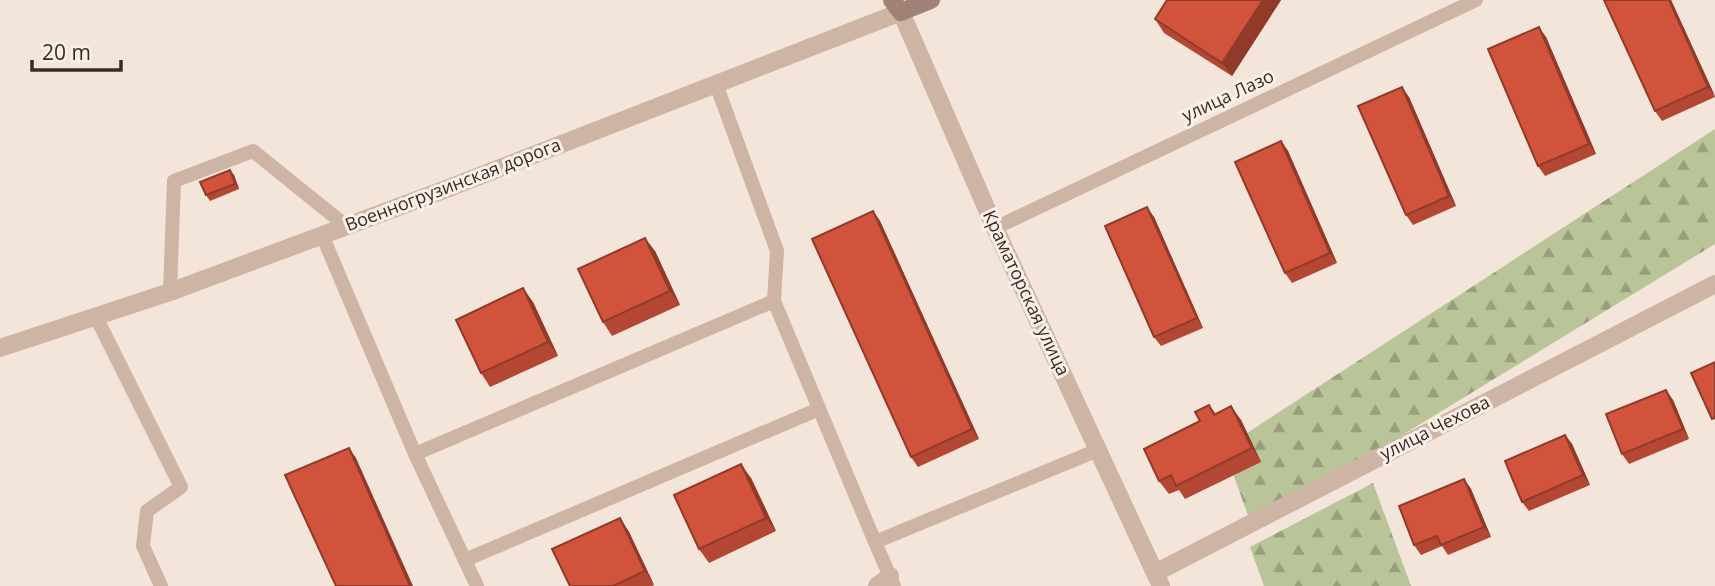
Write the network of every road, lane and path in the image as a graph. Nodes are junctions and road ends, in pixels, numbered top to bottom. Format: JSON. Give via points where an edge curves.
{"nodes":[{"id":1,"x":931,"y":0,"type":"edge"},
{"id":2,"x":1476,"y":0,"type":"edge"},
{"id":3,"x":897,"y":6,"type":"edge"},
{"id":4,"x":716,"y":84,"type":"junction"},
{"id":5,"x":346,"y":226,"type":"junction"},
{"id":6,"x":995,"y":228,"type":"junction"},
{"id":7,"x":322,"y":234,"type":"junction"},
{"id":8,"x":1715,"y":284,"type":"edge"},
{"id":9,"x":170,"y":292,"type":"junction"},
{"id":10,"x":774,"y":301,"type":"junction"},
{"id":11,"x":96,"y":317,"type":"junction"},
{"id":12,"x":0,"y":348,"type":"edge"},
{"id":13,"x":819,"y":410,"type":"junction"},
{"id":14,"x":1098,"y":450,"type":"junction"},
{"id":15,"x":415,"y":454,"type":"junction"},
{"id":16,"x":875,"y":542,"type":"junction"},
{"id":17,"x":466,"y":560,"type":"junction"},
{"id":18,"x":1158,"y":579,"type":"edge"},
{"id":19,"x":887,"y":583,"type":"edge"},
{"id":20,"x":161,"y":586,"type":"edge"},
{"id":21,"x":477,"y":586,"type":"edge"}],
"edges":[{"from":1,"to":3,"type":"street"},
{"from":2,"to":6,"type":"lane","name":"улица Лазо"},
{"from":3,"to":4,"type":"street","name":"Военногрузинская дорога"},
{"from":3,"to":6,"type":"street","name":"Краматорская улица"},
{"from":4,"to":5,"type":"street","name":"Военногрузинская дорога"},
{"from":4,"to":10,"type":"lane","via":[[777,251]]},
{"from":5,"to":7,"type":"street","name":"Военногрузинская дорога"},
{"from":5,"to":9,"type":"lane","via":[[254,151],[174,181]]},
{"from":6,"to":14,"type":"street","name":"Краматорская улица"},
{"from":7,"to":9,"type":"street","name":"Военногрузинская дорога"},
{"from":7,"to":15,"type":"lane"},
{"from":8,"to":18,"type":"street","name":"улица Чехова"},
{"from":9,"to":11,"type":"street","name":"Военногрузинская дорога"},
{"from":10,"to":13,"type":"lane"},
{"from":10,"to":15,"type":"lane"},
{"from":11,"to":12,"type":"street","name":"Военногрузинская дорога"},
{"from":11,"to":20,"type":"lane","via":[[181,487],[147,511],[142,546]]},
{"from":13,"to":16,"type":"lane"},
{"from":13,"to":17,"type":"lane"},
{"from":14,"to":16,"type":"lane"},
{"from":14,"to":18,"type":"street","name":"Краматорская улица"},
{"from":15,"to":17,"type":"lane"},
{"from":16,"to":19,"type":"lane"},
{"from":17,"to":21,"type":"lane"}]}
